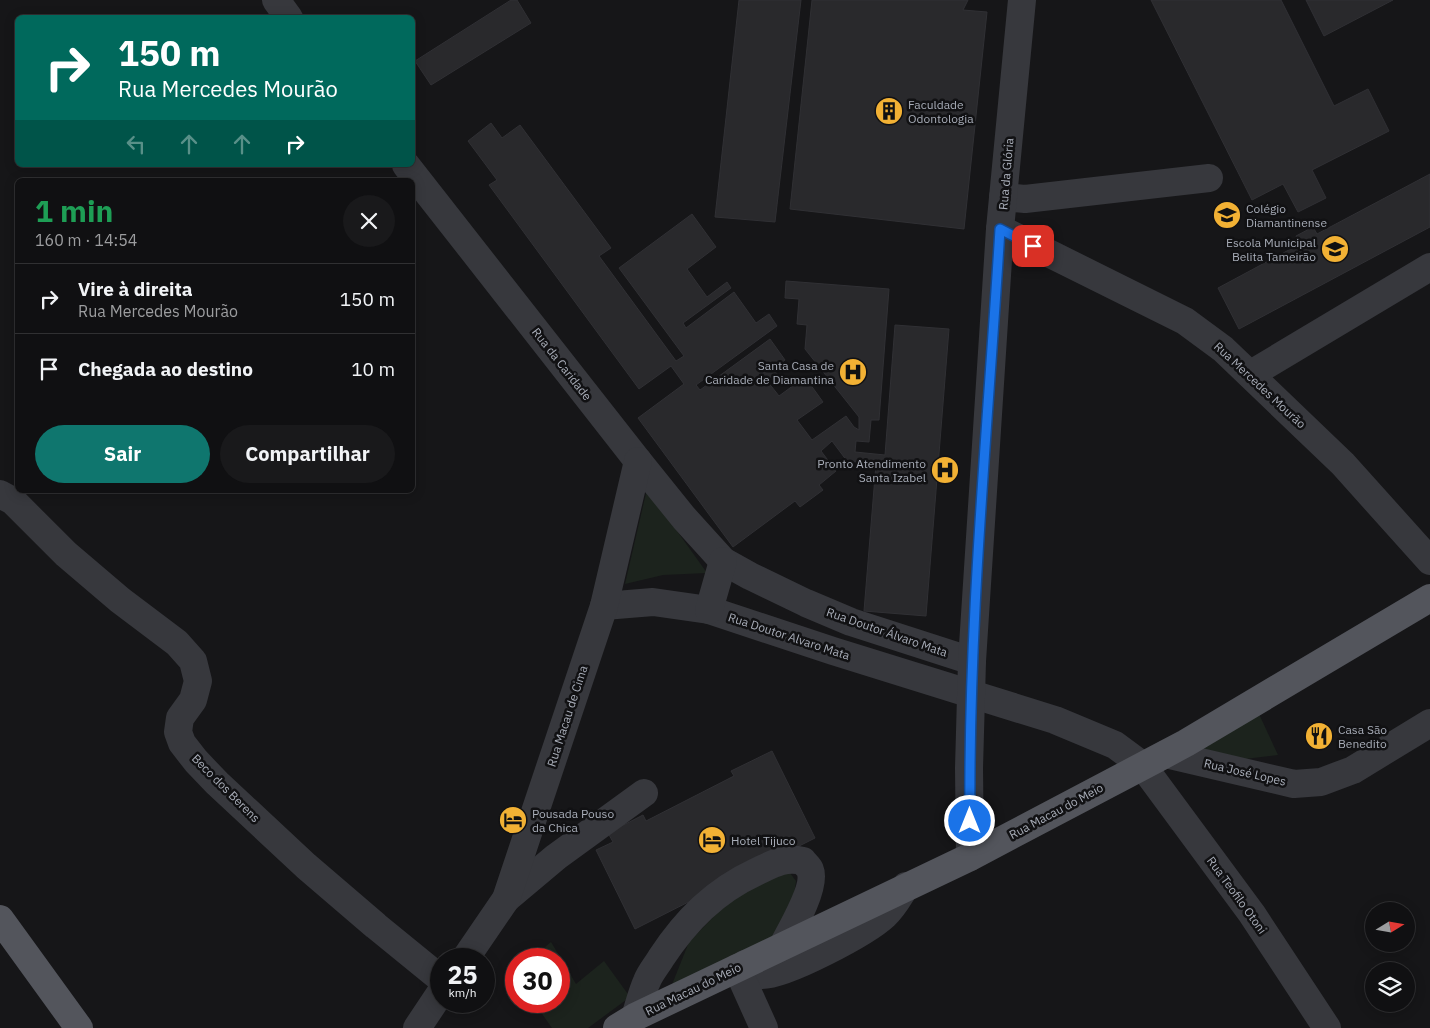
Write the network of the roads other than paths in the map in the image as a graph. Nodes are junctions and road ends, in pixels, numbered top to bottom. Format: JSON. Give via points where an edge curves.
{"nodes":[{"id":1,"x":276,"y":0,"type":"edge"},
{"id":2,"x":1022,"y":0,"type":"edge"},
{"id":3,"x":288,"y":15,"type":"edge"},
{"id":4,"x":408,"y":167,"type":"edge"},
{"id":5,"x":1209,"y":178,"type":"dead end"},
{"id":6,"x":1004,"y":196,"type":"junction"},
{"id":7,"x":1000,"y":229,"type":"junction"},
{"id":8,"x":1430,"y":267,"type":"edge"},
{"id":9,"x":1250,"y":374,"type":"junction"},
{"id":10,"x":638,"y":461,"type":"junction"},
{"id":11,"x":0,"y":494,"type":"edge"},
{"id":12,"x":723,"y":561,"type":"junction"},
{"id":13,"x":1430,"y":561,"type":"edge"},
{"id":14,"x":1430,"y":598,"type":"edge"},
{"id":15,"x":604,"y":606,"type":"junction"},
{"id":16,"x":709,"y":610,"type":"junction"},
{"id":17,"x":972,"y":661,"type":"junction"},
{"id":18,"x":971,"y":694,"type":"junction"},
{"id":19,"x":1430,"y":722,"type":"edge"},
{"id":20,"x":1154,"y":759,"type":"junction"},
{"id":21,"x":644,"y":794,"type":"dead end"},
{"id":22,"x":970,"y":857,"type":"junction"},
{"id":23,"x":906,"y":886,"type":"junction"},
{"id":24,"x":506,"y":899,"type":"junction"},
{"id":25,"x":0,"y":919,"type":"edge"},
{"id":26,"x":782,"y":947,"type":"junction"},
{"id":27,"x":473,"y":948,"type":"edge"},
{"id":28,"x":741,"y":966,"type":"junction"},
{"id":29,"x":430,"y":970,"type":"edge"},
{"id":30,"x":430,"y":1008,"type":"edge"},
{"id":31,"x":626,"y":1023,"type":"edge"},
{"id":32,"x":1321,"y":1025,"type":"edge"},
{"id":33,"x":79,"y":1028,"type":"edge"},
{"id":34,"x":417,"y":1028,"type":"edge"},
{"id":35,"x":764,"y":1028,"type":"edge"}],
"edges":[{"from":1,"to":3,"type":"street"},
{"from":2,"to":6,"type":"street","name":"Rua da Glória"},
{"from":4,"to":10,"type":"street","name":"Rua da Caridade"},
{"from":5,"to":6,"type":"street","via":[[1025,199]]},
{"from":6,"to":7,"type":"street","name":"Rua da Glória"},
{"from":7,"to":9,"type":"street","name":"Rua Mercedes Mourão","via":[[1185,321]]},
{"from":7,"to":17,"type":"street","name":"Rua da Glória"},
{"from":8,"to":9,"type":"street"},
{"from":9,"to":13,"type":"street","name":"Rua Mercedes Mourão","via":[[1343,464]]},
{"from":10,"to":12,"type":"street","name":"Rua da Caridade"},
{"from":10,"to":15,"type":"street","name":"Rua Macau de Cima"},
{"from":11,"to":29,"type":"street","name":"Beco dos Berens","via":[[13,501],[66,554],[113,594],[178,643],[193,661],[198,680],[193,700],[180,718],[178,732],[196,761],[306,866]]},
{"from":12,"to":16,"type":"street"},
{"from":12,"to":17,"type":"street","name":"Rua Doutor Álvaro Mata","via":[[851,622]]},
{"from":14,"to":20,"type":"main road","name":"Rua Macau do Meio"},
{"from":15,"to":16,"type":"street","name":"Rua Doutor Alvaro Mata","via":[[653,602]]},
{"from":15,"to":24,"type":"street","name":"Rua Macau de Cima"},
{"from":16,"to":18,"type":"street","name":"Rua Doutor Alvaro Mata"},
{"from":17,"to":18,"type":"street","name":"Rua da Glória"},
{"from":18,"to":20,"type":"street","name":"Rua Doutor Alvaro Mata","via":[[1056,720]]},
{"from":18,"to":22,"type":"street","name":"Rua da Glória"},
{"from":19,"to":20,"type":"street","name":"Rua José Lopes","via":[[1353,770],[1321,782],[1294,784]]},
{"from":20,"to":22,"type":"main road","name":"Rua Macau do Meio"},
{"from":20,"to":32,"type":"street","name":"Rua Teofilo Otoni"},
{"from":21,"to":24,"type":"street","via":[[556,857]]},
{"from":22,"to":23,"type":"main road","name":"Rua Macau do Meio"},
{"from":23,"to":26,"type":"main road","name":"Rua Macau do Meio"},
{"from":23,"to":28,"type":"street","via":[[887,914],[863,932],[827,950],[779,972],[760,975]]},
{"from":24,"to":27,"type":"street","name":"Rua Macau de Cima"},
{"from":25,"to":33,"type":"main road"},
{"from":26,"to":28,"type":"main road","name":"Rua Macau do Meio"},
{"from":26,"to":31,"type":"street","via":[[800,916],[810,883],[811,872],[803,861],[792,858],[749,875],[702,907],[672,941]]},
{"from":28,"to":31,"type":"main road","name":"Rua Macau do Meio"},
{"from":28,"to":35,"type":"street"},
{"from":30,"to":34,"type":"street"}]}
